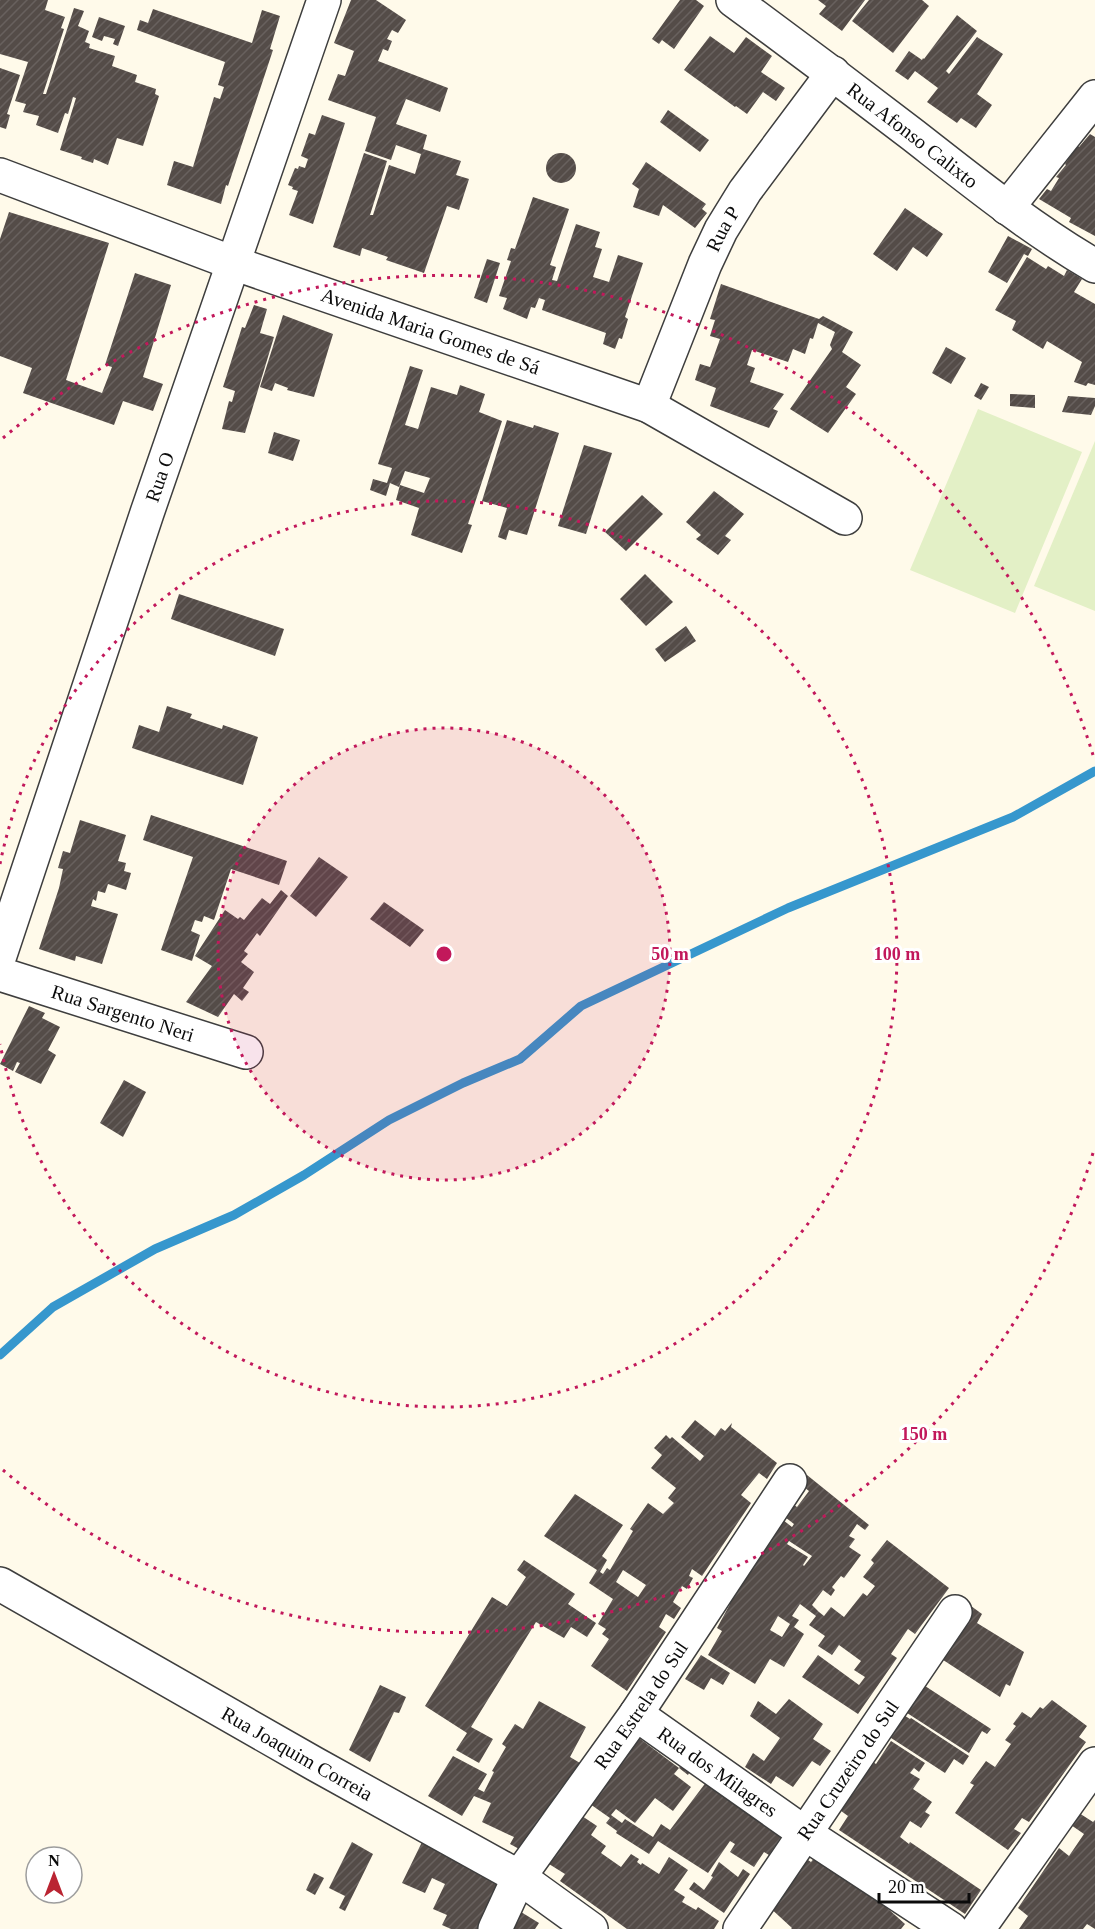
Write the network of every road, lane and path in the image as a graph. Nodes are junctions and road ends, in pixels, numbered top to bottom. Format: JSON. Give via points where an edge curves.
{"nodes":[{"id":1,"x":324,"y":0,"type":"edge"},
{"id":2,"x":733,"y":0,"type":"edge"},
{"id":3,"x":832,"y":73,"type":"junction"},
{"id":4,"x":1095,"y":97,"type":"edge"},
{"id":5,"x":0,"y":175,"type":"edge"},
{"id":6,"x":1008,"y":208,"type":"junction"},
{"id":7,"x":233,"y":263,"type":"junction"},
{"id":8,"x":1095,"y":266,"type":"edge"},
{"id":9,"x":649,"y":406,"type":"junction"},
{"id":10,"x":845,"y":518,"type":"dead end"},
{"id":11,"x":0,"y":955,"type":"edge"},
{"id":12,"x":0,"y":974,"type":"edge"},
{"id":13,"x":246,"y":1052,"type":"dead end"},
{"id":14,"x":790,"y":1481,"type":"dead end"},
{"id":15,"x":0,"y":1584,"type":"edge"},
{"id":16,"x":955,"y":1612,"type":"dead end"},
{"id":17,"x":636,"y":1714,"type":"junction"},
{"id":18,"x":1095,"y":1764,"type":"edge"},
{"id":19,"x":806,"y":1834,"type":"junction"},
{"id":20,"x":519,"y":1877,"type":"junction"},
{"id":21,"x":495,"y":1929,"type":"edge"},
{"id":22,"x":591,"y":1929,"type":"edge"},
{"id":23,"x":740,"y":1929,"type":"edge"},
{"id":24,"x":951,"y":1929,"type":"edge"},
{"id":25,"x":978,"y":1929,"type":"edge"}],
"edges":[{"from":1,"to":7,"type":"street","name":"Rua O"},
{"from":2,"to":3,"type":"street","name":"Rua Afonso Calixto"},
{"from":3,"to":6,"type":"street","name":"Rua Afonso Calixto"},
{"from":3,"to":9,"type":"street","name":"Rua P","via":[[721,230]]},
{"from":4,"to":6,"type":"street"},
{"from":5,"to":7,"type":"street","name":"Avenida Maria Gomes de Sá"},
{"from":6,"to":8,"type":"street","name":"Rua Afonso Calixto"},
{"from":7,"to":9,"type":"street","name":"Avenida Maria Gomes de Sá"},
{"from":7,"to":11,"type":"street","name":"Rua O"},
{"from":9,"to":10,"type":"street","name":"Avenida Maria Gomes de Sá"},
{"from":12,"to":13,"type":"street","name":"Rua Sargento Neri"},
{"from":14,"to":17,"type":"street","name":"Rua Estrela do Sul"},
{"from":15,"to":20,"type":"street","name":"Rua Joaquim Correia"},
{"from":16,"to":19,"type":"street","name":"Rua Cruzeiro do Sul"},
{"from":17,"to":19,"type":"street","name":"Rua dos Milagres"},
{"from":17,"to":20,"type":"street","name":"Rua Estrela do Sul"},
{"from":18,"to":25,"type":"street"},
{"from":19,"to":23,"type":"street","name":"Rua Cruzeiro do Sul"},
{"from":19,"to":24,"type":"street","name":"Rua dos Milagres"},
{"from":20,"to":21,"type":"street","name":"Rua Estrela do Sul"},
{"from":20,"to":22,"type":"street","name":"Rua Joaquim Correia"}]}
